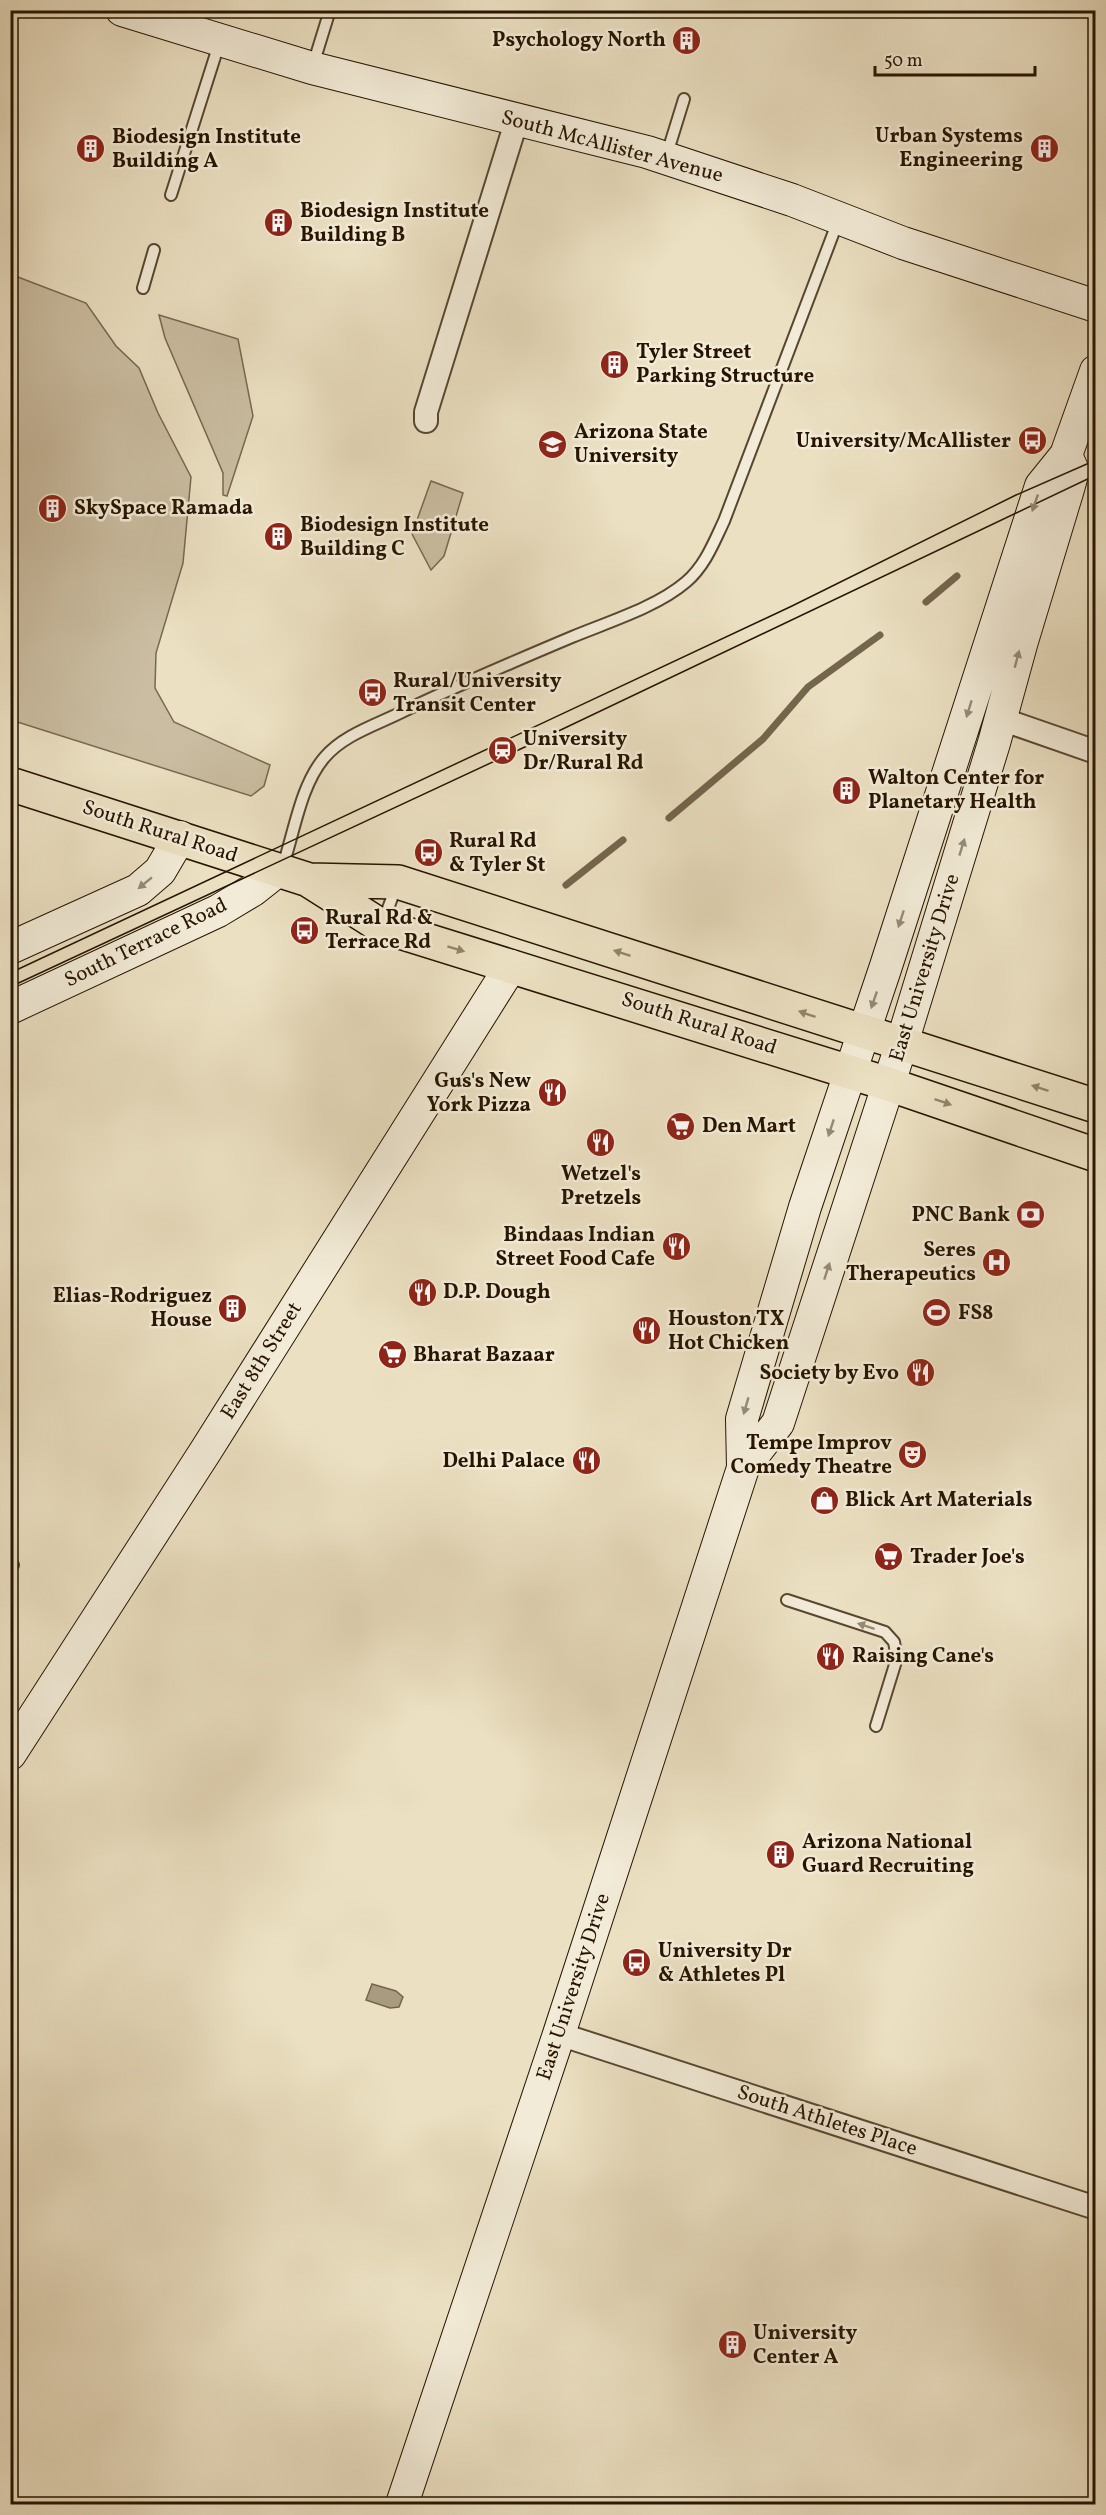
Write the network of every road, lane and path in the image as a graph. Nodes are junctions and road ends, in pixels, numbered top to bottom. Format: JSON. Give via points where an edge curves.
{"nodes":[{"id":1,"x":122,"y":10,"type":"edge"},
{"id":2,"x":330,"y":10,"type":"edge"},
{"id":3,"x":220,"y":40,"type":"junction"},
{"id":4,"x":312,"y":68,"type":"junction"},
{"id":5,"x":684,"y":99,"type":"dead end"},
{"id":6,"x":517,"y":119,"type":"junction"},
{"id":7,"x":666,"y":158,"type":"junction"},
{"id":8,"x":171,"y":195,"type":"dead end"},
{"id":9,"x":839,"y":218,"type":"junction"},
{"id":10,"x":154,"y":250,"type":"dead end"},
{"id":11,"x":143,"y":288,"type":"dead end"},
{"id":12,"x":1095,"y":306,"type":"edge"},
{"id":13,"x":1095,"y":371,"type":"edge"},
{"id":14,"x":426,"y":421,"type":"dead end"},
{"id":15,"x":1066,"y":455,"type":"junction"},
{"id":16,"x":1001,"y":719,"type":"junction"},
{"id":17,"x":1095,"y":752,"type":"edge"},
{"id":18,"x":10,"y":784,"type":"edge"},
{"id":19,"x":180,"y":837,"type":"junction"},
{"id":20,"x":277,"y":871,"type":"junction"},
{"id":21,"x":309,"y":880,"type":"junction"},
{"id":22,"x":398,"y":882,"type":"junction"},
{"id":23,"x":381,"y":926,"type":"junction"},
{"id":24,"x":10,"y":948,"type":"edge"},
{"id":25,"x":511,"y":966,"type":"junction"},
{"id":26,"x":10,"y":1008,"type":"edge"},
{"id":27,"x":863,"y":1030,"type":"junction"},
{"id":28,"x":902,"y":1043,"type":"junction"},
{"id":29,"x":849,"y":1072,"type":"junction"},
{"id":30,"x":888,"y":1084,"type":"junction"},
{"id":31,"x":1095,"y":1106,"type":"edge"},
{"id":32,"x":1095,"y":1155,"type":"edge"},
{"id":33,"x":743,"y":1468,"type":"junction"},
{"id":34,"x":787,"y":1600,"type":"dead end"},
{"id":35,"x":876,"y":1726,"type":"dead end"},
{"id":36,"x":10,"y":1754,"type":"edge"},
{"id":37,"x":559,"y":2034,"type":"junction"},
{"id":38,"x":1095,"y":2208,"type":"edge"},
{"id":39,"x":402,"y":2505,"type":"edge"}],
"edges":[{"from":1,"to":3,"type":"main road","name":"South McAllister Avenue"},
{"from":2,"to":4,"type":"lane"},
{"from":3,"to":4,"type":"main road","name":"South McAllister Avenue"},
{"from":3,"to":8,"type":"lane"},
{"from":4,"to":6,"type":"main road","name":"South McAllister Avenue"},
{"from":5,"to":7,"type":"lane"},
{"from":6,"to":7,"type":"main road","name":"South McAllister Avenue"},
{"from":6,"to":14,"type":"street"},
{"from":7,"to":9,"type":"main road","name":"South McAllister Avenue"},
{"from":9,"to":12,"type":"main road","name":"South McAllister Avenue"},
{"from":9,"to":20,"type":"lane","via":[[724,520],[701,566],[671,593],[627,615],[472,679],[336,747],[315,771],[285,859]]},
{"from":10,"to":11,"type":"lane"},
{"from":13,"to":15,"type":"main road","name":"East University Drive"},
{"from":16,"to":15,"type":"main road","name":"East University Drive","one_way":true,"via":[[1073,471]]},
{"from":15,"to":27,"type":"main road","name":"East University Drive","one_way":true,"via":[[1041,486]]},
{"from":16,"to":17,"type":"street"},
{"from":28,"to":16,"type":"main road","name":"East University Drive","one_way":true},
{"from":18,"to":19,"type":"main road","name":"South Rural Road"},
{"from":19,"to":20,"type":"main road","name":"South Rural Road"},
{"from":19,"to":24,"type":"main road","one_way":true,"via":[[160,871],[138,890]]},
{"from":20,"to":21,"type":"main road","name":"South Rural Road"},
{"from":20,"to":26,"type":"main road","name":"South Terrace Road","via":[[218,911]]},
{"from":21,"to":22,"type":"main road","name":"South Rural Road"},
{"from":21,"to":23,"type":"main road","name":"South Rural Road"},
{"from":22,"to":23,"type":"lane"},
{"from":27,"to":22,"type":"main road","name":"South Rural Road","one_way":true},
{"from":23,"to":25,"type":"main road","name":"South Rural Road","one_way":true},
{"from":25,"to":29,"type":"main road","name":"South Rural Road"},
{"from":25,"to":36,"type":"main road","name":"East 8th Street"},
{"from":27,"to":28,"type":"main road","name":"South Rural Road"},
{"from":27,"to":29,"type":"main road","name":"East University Drive"},
{"from":28,"to":30,"type":"main road","name":"East University Drive"},
{"from":31,"to":28,"type":"main road","name":"South Rural Road","one_way":true},
{"from":29,"to":30,"type":"main road","name":"South Rural Road"},
{"from":29,"to":33,"type":"main road","name":"East University Drive","one_way":true,"via":[[742,1419]]},
{"from":30,"to":32,"type":"main road","name":"South Rural Road","one_way":true},
{"from":33,"to":30,"type":"main road","name":"East University Drive","one_way":true,"via":[[778,1423]]},
{"from":33,"to":37,"type":"main road","name":"East University Drive"},
{"from":35,"to":34,"type":"lane","one_way":true,"via":[[897,1658],[894,1642],[885,1632]]},
{"from":37,"to":38,"type":"street","name":"South Athletes Place"},
{"from":37,"to":39,"type":"main road","name":"East University Drive"}]}
